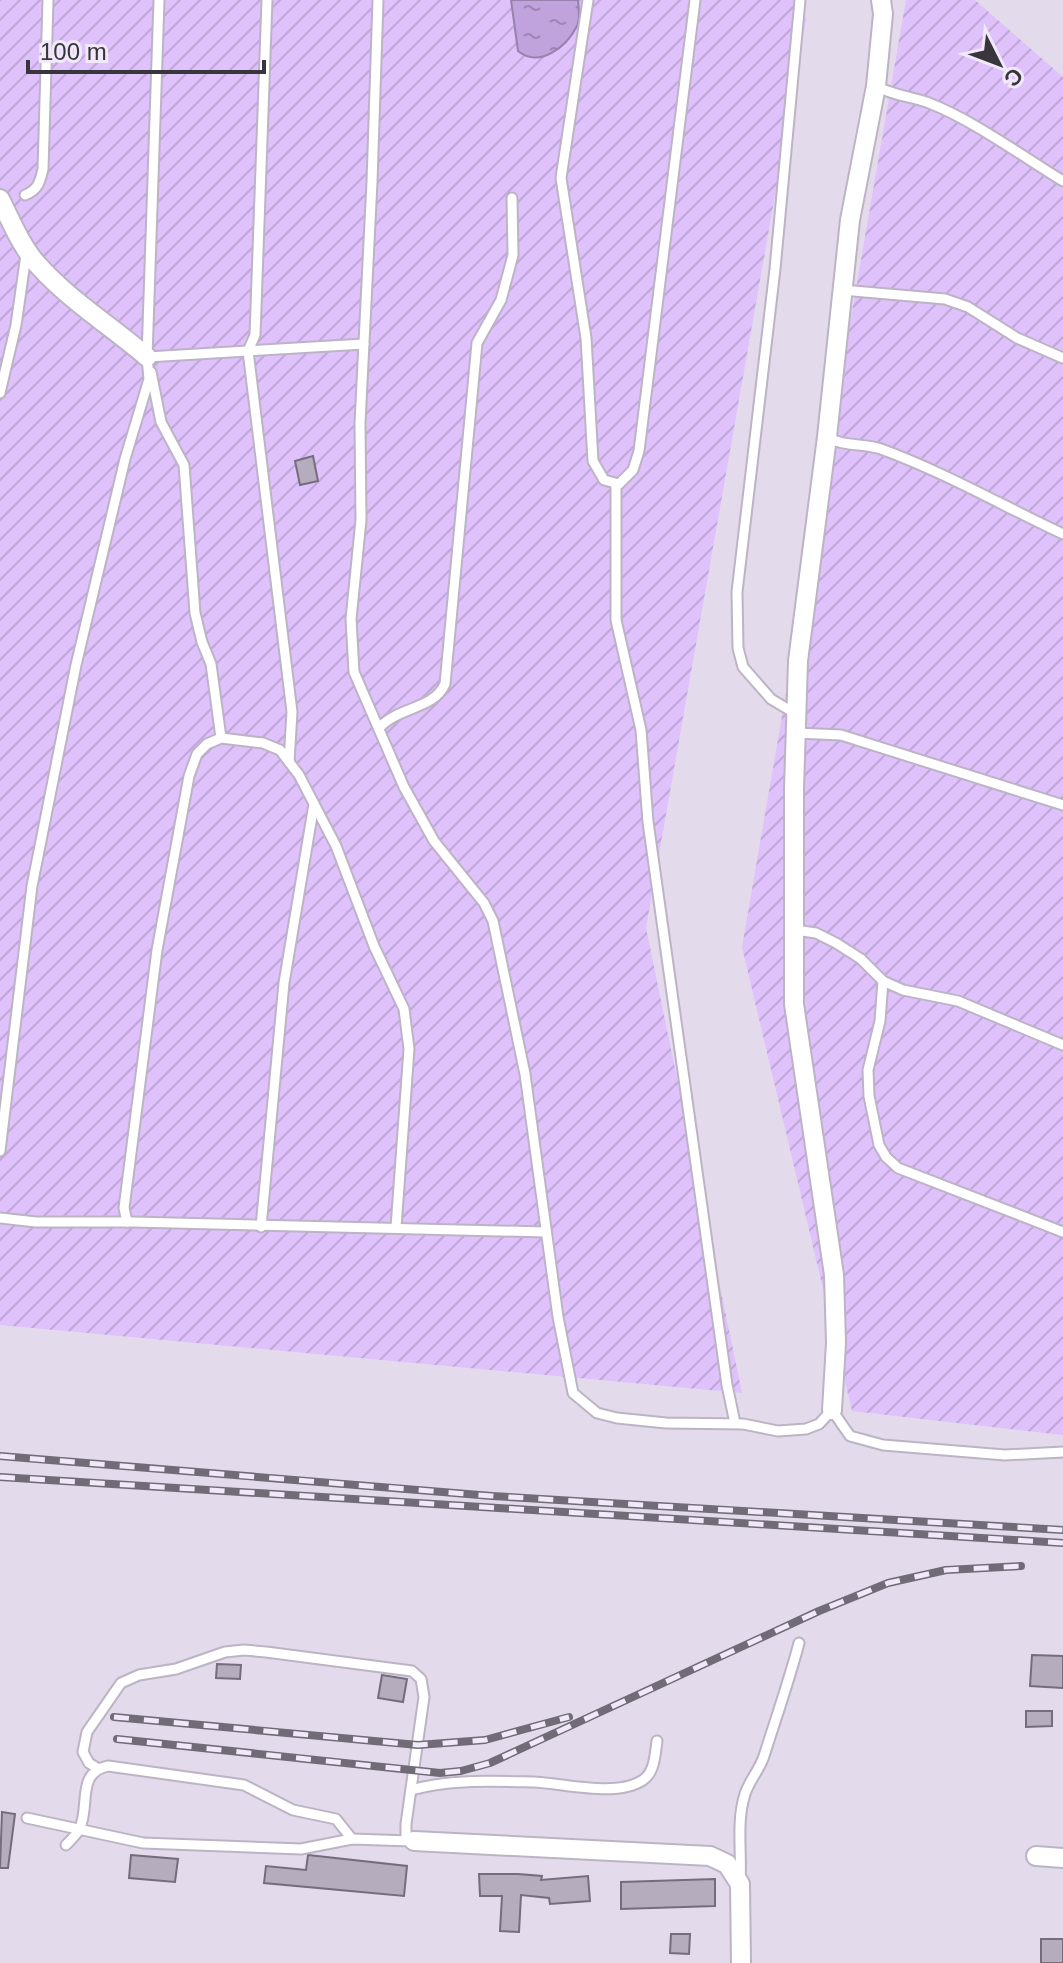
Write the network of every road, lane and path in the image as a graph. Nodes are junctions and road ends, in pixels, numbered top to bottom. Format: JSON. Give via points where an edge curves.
{"nodes":[{"id":1,"x":48,"y":0,"type":"edge"},
{"id":2,"x":159,"y":0,"type":"edge"},
{"id":3,"x":267,"y":0,"type":"edge"},
{"id":4,"x":378,"y":0,"type":"edge"},
{"id":5,"x":588,"y":0,"type":"edge"},
{"id":6,"x":695,"y":0,"type":"edge"},
{"id":7,"x":800,"y":0,"type":"edge"},
{"id":8,"x":881,"y":0,"type":"edge"},
{"id":9,"x":876,"y":86,"type":"junction"},
{"id":10,"x":1063,"y":181,"type":"edge"},
{"id":11,"x":25,"y":195,"type":"dead end"},
{"id":12,"x":512,"y":198,"type":"dead end"},
{"id":13,"x":0,"y":199,"type":"edge"},
{"id":14,"x":26,"y":248,"type":"junction"},
{"id":15,"x":842,"y":290,"type":"junction"},
{"id":16,"x":364,"y":344,"type":"junction"},
{"id":17,"x":248,"y":351,"type":"junction"},
{"id":18,"x":147,"y":357,"type":"junction"},
{"id":19,"x":1063,"y":358,"type":"edge"},
{"id":20,"x":0,"y":393,"type":"edge"},
{"id":21,"x":827,"y":437,"type":"junction"},
{"id":22,"x":616,"y":484,"type":"junction"},
{"id":23,"x":1063,"y":534,"type":"edge"},
{"id":24,"x":796,"y":724,"type":"junction"},
{"id":25,"x":379,"y":728,"type":"junction"},
{"id":26,"x":221,"y":738,"type":"junction"},
{"id":27,"x":289,"y":762,"type":"junction"},
{"id":28,"x":314,"y":804,"type":"junction"},
{"id":29,"x":1063,"y":805,"type":"edge"},
{"id":30,"x":795,"y":930,"type":"junction"},
{"id":31,"x":883,"y":981,"type":"junction"},
{"id":32,"x":1063,"y":1045,"type":"edge"},
{"id":33,"x":0,"y":1151,"type":"edge"},
{"id":34,"x":0,"y":1218,"type":"edge"},
{"id":35,"x":127,"y":1222,"type":"junction"},
{"id":36,"x":261,"y":1227,"type":"junction"},
{"id":37,"x":396,"y":1227,"type":"junction"},
{"id":38,"x":546,"y":1232,"type":"junction"},
{"id":39,"x":1063,"y":1232,"type":"edge"},
{"id":40,"x":832,"y":1410,"type":"junction"},
{"id":41,"x":735,"y":1423,"type":"junction"},
{"id":42,"x":1063,"y":1452,"type":"edge"},
{"id":43,"x":799,"y":1643,"type":"dead end"},
{"id":44,"x":657,"y":1741,"type":"dead end"},
{"id":45,"x":97,"y":1768,"type":"junction"},
{"id":46,"x":411,"y":1790,"type":"junction"},
{"id":47,"x":27,"y":1818,"type":"dead end"},
{"id":48,"x":79,"y":1829,"type":"junction"},
{"id":49,"x":352,"y":1839,"type":"junction"},
{"id":50,"x":414,"y":1841,"type":"junction"},
{"id":51,"x":66,"y":1845,"type":"dead end"},
{"id":52,"x":1036,"y":1856,"type":"dead end"},
{"id":53,"x":1063,"y":1858,"type":"edge"},
{"id":54,"x":734,"y":1859,"type":"junction"},
{"id":55,"x":741,"y":1963,"type":"edge"}],
"edges":[{"from":1,"to":11,"type":"lane","via":[[43,169],[39,185]]},
{"from":2,"to":18,"type":"lane"},
{"from":3,"to":17,"type":"lane","via":[[255,335]]},
{"from":4,"to":16,"type":"lane"},
{"from":5,"to":22,"type":"lane","via":[[561,178],[586,338],[593,461],[604,480]]},
{"from":6,"to":22,"type":"lane","via":[[639,451],[627,479]]},
{"from":7,"to":24,"type":"lane","via":[[737,592],[743,667]]},
{"from":8,"to":9,"type":"street"},
{"from":9,"to":10,"type":"lane","via":[[893,96],[930,104]]},
{"from":9,"to":15,"type":"street"},
{"from":12,"to":25,"type":"lane","via":[[513,255],[501,300],[477,343],[445,684],[432,700],[390,716]]},
{"from":13,"to":14,"type":"street"},
{"from":14,"to":18,"type":"street","via":[[73,298]]},
{"from":14,"to":20,"type":"lane","via":[[19,310]]},
{"from":15,"to":19,"type":"lane","via":[[945,299]]},
{"from":15,"to":21,"type":"street"},
{"from":16,"to":17,"type":"lane"},
{"from":16,"to":25,"type":"lane","via":[[361,520],[351,619],[354,672]]},
{"from":17,"to":18,"type":"lane"},
{"from":17,"to":27,"type":"lane","via":[[292,712]]},
{"from":18,"to":26,"type":"lane","via":[[161,422],[184,465],[195,613],[211,664]]},
{"from":18,"to":33,"type":"lane","via":[[149,379],[76,665],[32,886]]},
{"from":21,"to":23,"type":"lane","via":[[836,443],[879,448]]},
{"from":21,"to":24,"type":"street","via":[[798,661]]},
{"from":22,"to":41,"type":"lane","via":[[616,620],[641,730],[648,822]]},
{"from":24,"to":29,"type":"lane"},
{"from":24,"to":30,"type":"street"},
{"from":25,"to":38,"type":"lane","via":[[434,841],[493,921],[525,1074]]},
{"from":26,"to":27,"type":"lane","via":[[263,743],[280,750]]},
{"from":26,"to":35,"type":"lane","via":[[197,754],[189,776],[157,950],[124,1208]]},
{"from":27,"to":28,"type":"lane"},
{"from":28,"to":36,"type":"lane","via":[[284,983]]},
{"from":28,"to":37,"type":"lane","via":[[404,1009],[409,1049]]},
{"from":30,"to":31,"type":"lane","via":[[836,943]]},
{"from":30,"to":40,"type":"street","via":[[794,1004],[834,1275]]},
{"from":31,"to":32,"type":"lane","via":[[958,1001]]},
{"from":31,"to":39,"type":"lane","via":[[868,1070],[879,1145],[886,1157],[898,1168]]},
{"from":34,"to":35,"type":"lane"},
{"from":35,"to":36,"type":"lane"},
{"from":36,"to":37,"type":"lane"},
{"from":37,"to":38,"type":"lane"},
{"from":38,"to":41,"type":"lane","via":[[573,1393],[597,1413],[617,1418]]},
{"from":40,"to":41,"type":"lane","via":[[806,1429],[778,1431]]},
{"from":40,"to":42,"type":"lane","via":[[850,1436],[883,1445],[1005,1455]]},
{"from":43,"to":54,"type":"lane","via":[[764,1758],[745,1793]]},
{"from":44,"to":46,"type":"lane","via":[[652,1771],[627,1787],[438,1783]]},
{"from":45,"to":46,"type":"lane","via":[[83,1752],[87,1732],[121,1683],[244,1650],[412,1671],[421,1679],[424,1697]]},
{"from":45,"to":48,"type":"lane","via":[[89,1776]]},
{"from":45,"to":49,"type":"lane","via":[[244,1785],[293,1810],[336,1819]]},
{"from":46,"to":50,"type":"lane","via":[[406,1837]]},
{"from":47,"to":48,"type":"lane"},
{"from":48,"to":49,"type":"lane","via":[[143,1843],[301,1849]]},
{"from":48,"to":51,"type":"lane"},
{"from":49,"to":50,"type":"lane"},
{"from":50,"to":54,"type":"street"},
{"from":52,"to":53,"type":"street"},
{"from":54,"to":55,"type":"street","via":[[740,1884]]}]}
